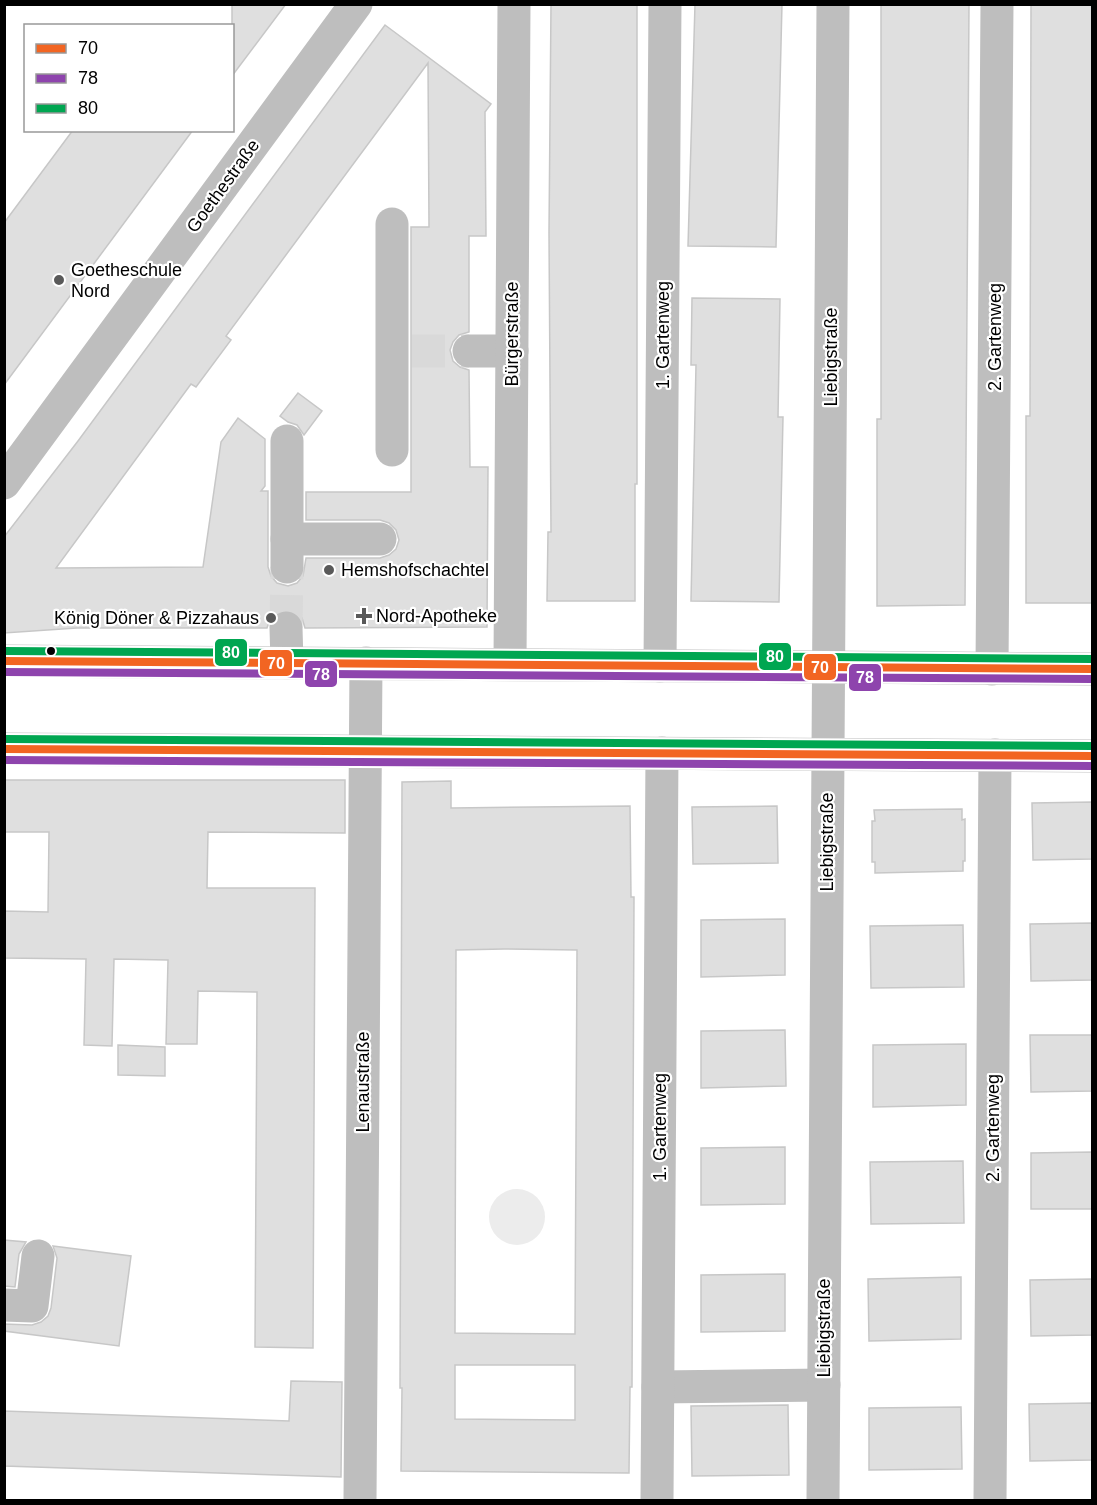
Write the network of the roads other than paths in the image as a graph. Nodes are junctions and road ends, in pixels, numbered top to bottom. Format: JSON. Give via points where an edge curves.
{"nodes":[{"id":1,"x":356,"y":4,"type":"edge"},
{"id":2,"x":514,"y":4,"type":"edge"},
{"id":3,"x":665,"y":4,"type":"edge"},
{"id":4,"x":833,"y":4,"type":"edge"},
{"id":5,"x":997,"y":4,"type":"edge"},
{"id":6,"x":392,"y":224,"type":"dead end"},
{"id":7,"x":469,"y":351,"type":"tunnel mouth"},
{"id":8,"x":512,"y":351,"type":"junction"},
{"id":9,"x":287,"y":441,"type":"dead end"},
{"id":10,"x":392,"y":450,"type":"dead end"},
{"id":11,"x":4,"y":483,"type":"edge"},
{"id":12,"x":380,"y":539,"type":"dead end"},
{"id":13,"x":286,"y":628,"type":"tunnel mouth"},
{"id":14,"x":4,"y":661,"type":"edge"},
{"id":15,"x":287,"y":663,"type":"junction"},
{"id":16,"x":366,"y":663,"type":"junction"},
{"id":17,"x":510,"y":664,"type":"junction"},
{"id":18,"x":660,"y":666,"type":"junction"},
{"id":19,"x":828,"y":668,"type":"junction"},
{"id":20,"x":992,"y":669,"type":"junction"},
{"id":21,"x":1092,"y":669,"type":"edge"},
{"id":22,"x":4,"y":748,"type":"edge"},
{"id":23,"x":365,"y":751,"type":"junction"},
{"id":24,"x":662,"y":753,"type":"junction"},
{"id":25,"x":828,"y":754,"type":"junction"},
{"id":26,"x":995,"y":756,"type":"junction"},
{"id":27,"x":1092,"y":756,"type":"edge"},
{"id":28,"x":38,"y":1256,"type":"dead end"},
{"id":29,"x":4,"y":1305,"type":"edge"},
{"id":30,"x":824,"y":1385,"type":"junction"},
{"id":31,"x":658,"y":1388,"type":"junction"},
{"id":32,"x":360,"y":1500,"type":"edge"},
{"id":33,"x":657,"y":1500,"type":"edge"},
{"id":34,"x":823,"y":1500,"type":"edge"},
{"id":35,"x":990,"y":1500,"type":"edge"}],
"edges":[{"from":1,"to":11,"type":"street","name":"Goethestraße"},
{"from":2,"to":8,"type":"street","name":"Bürgerstraße"},
{"from":3,"to":18,"type":"street","name":"1. Gartenweg"},
{"from":4,"to":19,"type":"street","name":"Liebigstraße"},
{"from":5,"to":20,"type":"street","name":"2. Gartenweg"},
{"from":6,"to":10,"type":"street","via":[[402,351]]},
{"from":7,"to":8,"type":"street"},
{"from":8,"to":17,"type":"street","name":"Bürgerstraße"},
{"from":9,"to":12,"type":"street","via":[[287,553]]},
{"from":13,"to":15,"type":"street"},
{"from":14,"to":15,"type":"street"},
{"from":15,"to":16,"type":"street"},
{"from":16,"to":17,"type":"street"},
{"from":16,"to":23,"type":"street","name":"Lenaustraße"},
{"from":17,"to":18,"type":"street"},
{"from":18,"to":19,"type":"street"},
{"from":19,"to":20,"type":"street"},
{"from":19,"to":25,"type":"street","name":"Liebigstraße"},
{"from":20,"to":21,"type":"street"},
{"from":22,"to":23,"type":"street"},
{"from":23,"to":24,"type":"street"},
{"from":23,"to":32,"type":"street","name":"Lenaustraße"},
{"from":24,"to":25,"type":"street"},
{"from":24,"to":31,"type":"street","name":"1. Gartenweg"},
{"from":25,"to":26,"type":"street"},
{"from":25,"to":30,"type":"street","name":"Liebigstraße"},
{"from":26,"to":27,"type":"street"},
{"from":26,"to":35,"type":"street","name":"2. Gartenweg"},
{"from":28,"to":29,"type":"street","via":[[32,1306]]},
{"from":30,"to":31,"type":"street"},
{"from":30,"to":34,"type":"street","name":"Liebigstraße"},
{"from":31,"to":33,"type":"street","name":"1. Gartenweg"}]}
